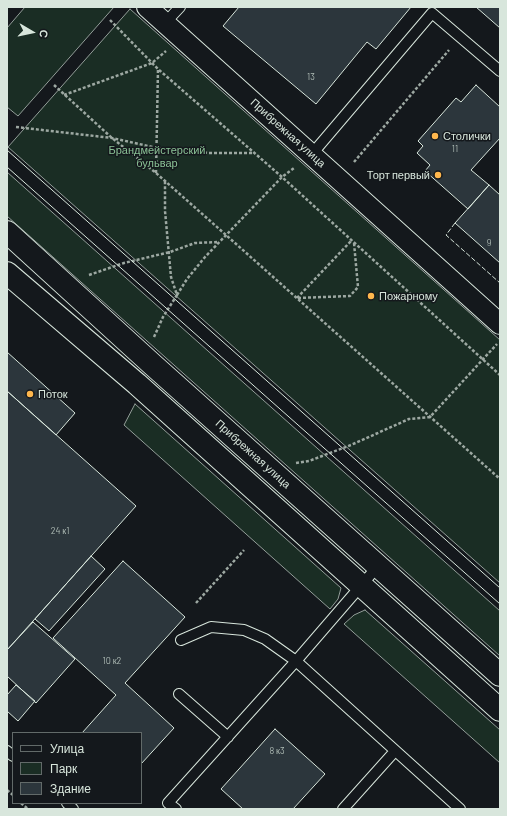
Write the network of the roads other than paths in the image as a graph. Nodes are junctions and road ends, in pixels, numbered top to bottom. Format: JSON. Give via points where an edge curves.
{"nodes":[{"id":1,"x":147,"y":7,"type":"edge"},
{"id":2,"x":180,"y":7,"type":"edge"},
{"id":3,"x":165,"y":23,"type":"junction"},
{"id":4,"x":500,"y":71,"type":"edge"},
{"id":5,"x":312,"y":154,"type":"junction"},
{"id":6,"x":7,"y":232,"type":"edge"},
{"id":7,"x":7,"y":272,"type":"edge"},
{"id":8,"x":500,"y":324,"type":"edge"},
{"id":9,"x":153,"y":365,"type":"junction"},
{"id":10,"x":136,"y":384,"type":"junction"},
{"id":11,"x":378,"y":566,"type":"junction"},
{"id":12,"x":362,"y":586,"type":"junction"},
{"id":13,"x":181,"y":640,"type":"dead end"},
{"id":14,"x":296,"y":661,"type":"junction"},
{"id":15,"x":500,"y":675,"type":"edge"},
{"id":16,"x":179,"y":694,"type":"dead end"},
{"id":17,"x":500,"y":710,"type":"edge"},
{"id":18,"x":228,"y":737,"type":"junction"},
{"id":19,"x":395,"y":751,"type":"junction"},
{"id":20,"x":176,"y":809,"type":"edge"},
{"id":21,"x":343,"y":809,"type":"edge"},
{"id":22,"x":460,"y":809,"type":"edge"}],
"edges":[{"from":1,"to":3,"type":"street","name":"Прибрежная улица"},
{"from":2,"to":3,"type":"lane"},
{"from":3,"to":5,"type":"street","name":"Прибрежная улица"},
{"from":4,"to":5,"type":"lane","via":[[432,13]]},
{"from":5,"to":8,"type":"street","name":"Прибрежная улица"},
{"from":6,"to":9,"type":"street","name":"Прибрежная улица"},
{"from":7,"to":10,"type":"street"},
{"from":9,"to":10,"type":"lane"},
{"from":9,"to":11,"type":"street","name":"Прибрежная улица"},
{"from":10,"to":12,"type":"street"},
{"from":11,"to":12,"type":"lane"},
{"from":11,"to":15,"type":"street","name":"Прибрежная улица"},
{"from":12,"to":14,"type":"lane"},
{"from":12,"to":17,"type":"street"},
{"from":13,"to":14,"type":"lane","via":[[211,627],[244,630],[265,639]]},
{"from":14,"to":18,"type":"lane"},
{"from":14,"to":19,"type":"lane"},
{"from":16,"to":18,"type":"lane"},
{"from":18,"to":20,"type":"lane","via":[[168,803]]},
{"from":19,"to":21,"type":"lane"},
{"from":19,"to":22,"type":"lane"}]}
